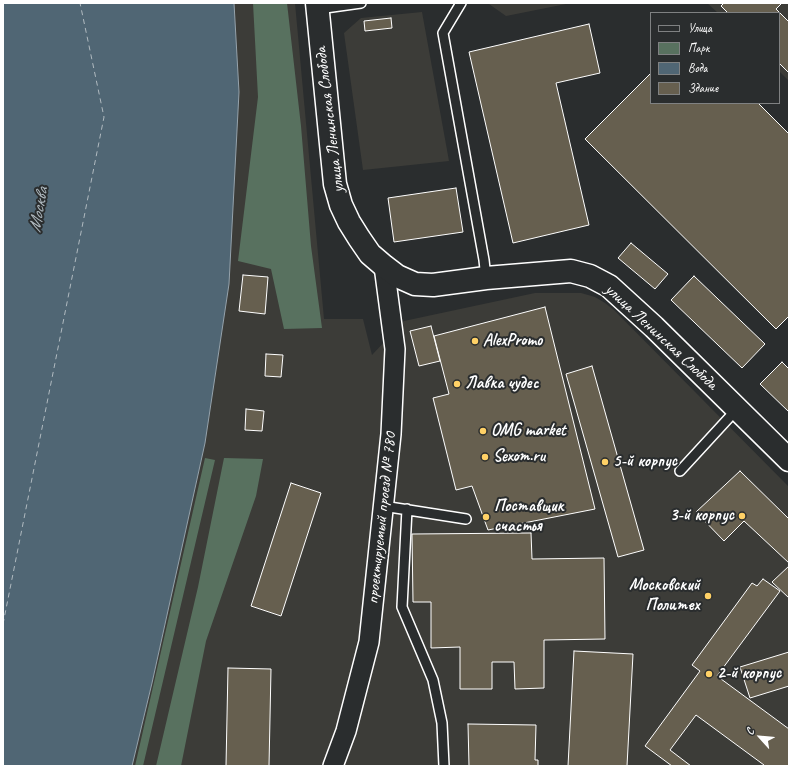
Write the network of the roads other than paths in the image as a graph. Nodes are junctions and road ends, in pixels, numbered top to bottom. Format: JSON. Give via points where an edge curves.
{"nodes":[{"id":1,"x":360,"y":3,"type":"edge"},
{"id":2,"x":461,"y":3,"type":"edge"},
{"id":3,"x":317,"y":6,"type":"edge"},
{"id":4,"x":384,"y":266,"type":"junction"},
{"id":5,"x":486,"y":278,"type":"junction"},
{"id":6,"x":737,"y":409,"type":"junction"},
{"id":7,"x":789,"y":460,"type":"edge"},
{"id":8,"x":680,"y":471,"type":"dead end"},
{"id":9,"x":383,"y":506,"type":"junction"},
{"id":10,"x":407,"y":510,"type":"junction"},
{"id":11,"x":466,"y":519,"type":"dead end"},
{"id":12,"x":333,"y":766,"type":"edge"},
{"id":13,"x":444,"y":766,"type":"edge"}],
"edges":[{"from":1,"to":3,"type":"lane"},
{"from":2,"to":5,"type":"lane","via":[[443,33]]},
{"from":3,"to":4,"type":"street","name":"улица Ленинская Слобода","via":[[335,184],[349,222],[370,254]]},
{"from":4,"to":5,"type":"street","name":"улица Ленинская Слобода","via":[[397,276],[415,284],[433,285]]},
{"from":4,"to":9,"type":"street","name":"проектируемый проезд № 780","via":[[395,349],[391,434]]},
{"from":5,"to":6,"type":"street","name":"улица Ленинская Слобода","via":[[570,271],[590,276],[609,286]]},
{"from":6,"to":7,"type":"street","name":"улица Ленинская Слобода"},
{"from":6,"to":8,"type":"lane"},
{"from":9,"to":10,"type":"lane"},
{"from":9,"to":12,"type":"street","name":"проектируемый проезд № 780","via":[[369,642],[346,731]]},
{"from":10,"to":11,"type":"lane"},
{"from":10,"to":13,"type":"lane","via":[[402,607],[433,680],[442,722]]}]}
